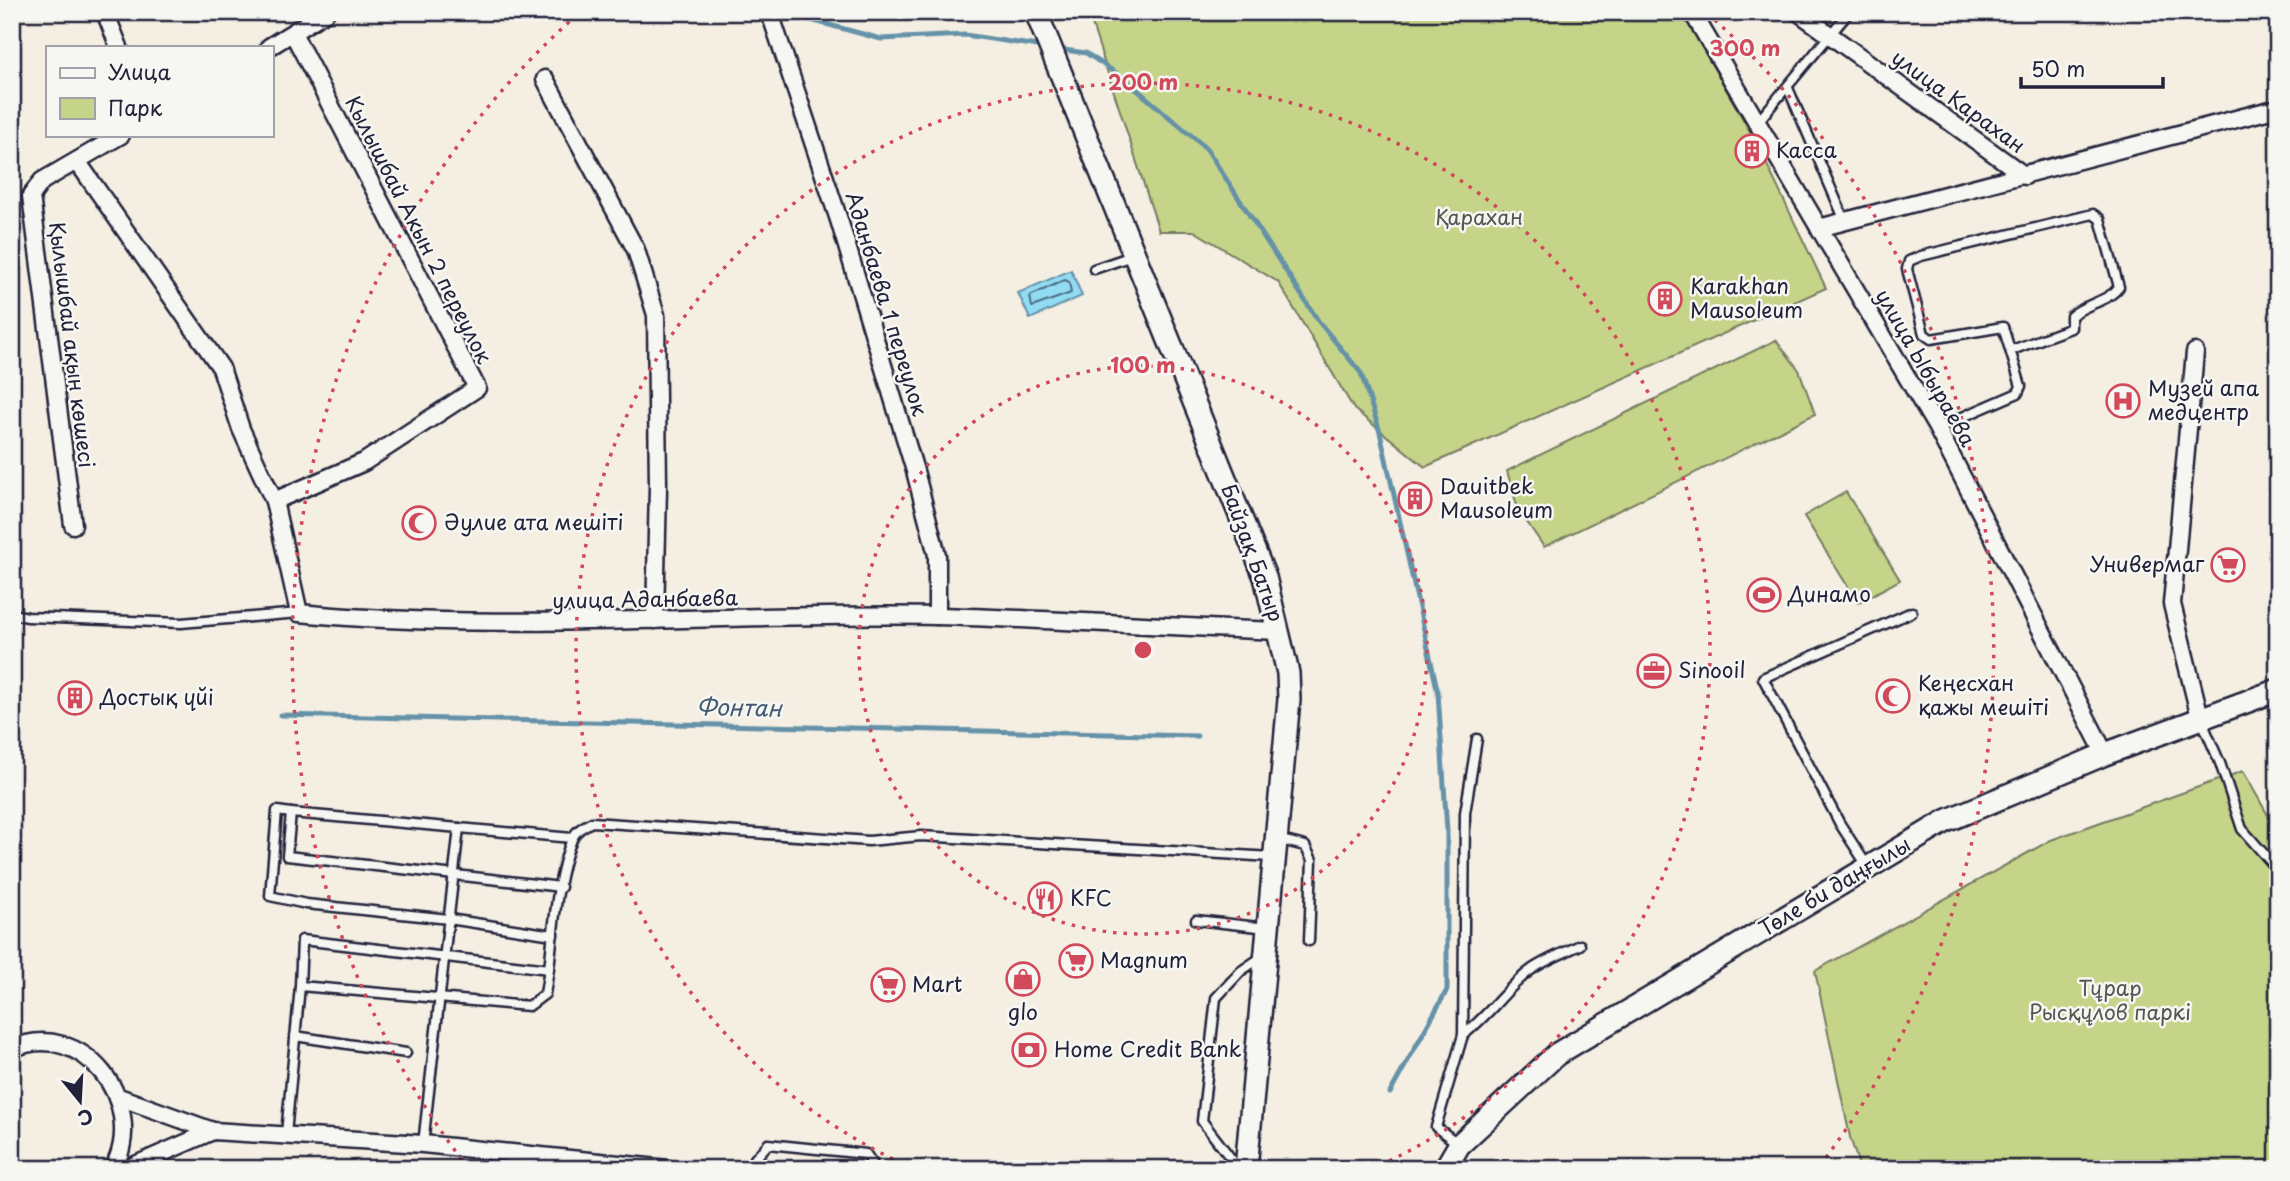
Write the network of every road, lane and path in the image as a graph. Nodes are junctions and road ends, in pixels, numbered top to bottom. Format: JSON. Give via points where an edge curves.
{"nodes":[{"id":1,"x":105,"y":12,"type":"edge"},
{"id":2,"x":326,"y":12,"type":"edge"},
{"id":3,"x":765,"y":12,"type":"edge"},
{"id":4,"x":1036,"y":12,"type":"edge"},
{"id":5,"x":1692,"y":12,"type":"edge"},
{"id":6,"x":1798,"y":12,"type":"edge"},
{"id":7,"x":1849,"y":12,"type":"edge"},
{"id":8,"x":293,"y":33,"type":"junction"},
{"id":9,"x":1830,"y":36,"type":"junction"},
{"id":10,"x":119,"y":46,"type":"edge"},
{"id":11,"x":271,"y":46,"type":"edge"},
{"id":12,"x":545,"y":79,"type":"dead end"},
{"id":13,"x":1788,"y":88,"type":"junction"},
{"id":14,"x":2278,"y":108,"type":"edge"},
{"id":15,"x":1757,"y":123,"type":"junction"},
{"id":16,"x":119,"y":136,"type":"edge"},
{"id":17,"x":77,"y":161,"type":"junction"},
{"id":18,"x":2025,"y":176,"type":"junction"},
{"id":19,"x":1845,"y":221,"type":"junction"},
{"id":20,"x":1819,"y":228,"type":"junction"},
{"id":21,"x":1134,"y":254,"type":"junction"},
{"id":22,"x":1094,"y":269,"type":"dead end"},
{"id":23,"x":2012,"y":351,"type":"junction"},
{"id":24,"x":2195,"y":352,"type":"dead end"},
{"id":25,"x":1937,"y":428,"type":"junction"},
{"id":26,"x":274,"y":501,"type":"junction"},
{"id":27,"x":73,"y":526,"type":"dead end"},
{"id":28,"x":299,"y":612,"type":"junction"},
{"id":29,"x":1912,"y":612,"type":"dead end"},
{"id":30,"x":12,"y":614,"type":"edge"},
{"id":31,"x":937,"y":616,"type":"junction"},
{"id":32,"x":655,"y":620,"type":"junction"},
{"id":33,"x":1280,"y":631,"type":"junction"},
{"id":34,"x":2278,"y":690,"type":"edge"},
{"id":35,"x":2200,"y":716,"type":"junction"},
{"id":36,"x":1477,"y":739,"type":"dead end"},
{"id":37,"x":2105,"y":754,"type":"junction"},
{"id":38,"x":291,"y":813,"type":"junction"},
{"id":39,"x":459,"y":828,"type":"junction"},
{"id":40,"x":572,"y":838,"type":"junction"},
{"id":41,"x":1274,"y":848,"type":"junction"},
{"id":42,"x":2278,"y":853,"type":"edge"},
{"id":43,"x":2270,"y":860,"type":"junction"},
{"id":44,"x":1868,"y":867,"type":"junction"},
{"id":45,"x":2278,"y":870,"type":"edge"},
{"id":46,"x":455,"y":877,"type":"junction"},
{"id":47,"x":561,"y":887,"type":"junction"},
{"id":48,"x":449,"y":919,"type":"junction"},
{"id":49,"x":1196,"y":920,"type":"dead end"},
{"id":50,"x":1267,"y":928,"type":"junction"},
{"id":51,"x":553,"y":936,"type":"junction"},
{"id":52,"x":1309,"y":941,"type":"dead end"},
{"id":53,"x":1580,"y":945,"type":"dead end"},
{"id":54,"x":1265,"y":955,"type":"junction"},
{"id":55,"x":444,"y":957,"type":"junction"},
{"id":56,"x":549,"y":969,"type":"junction"},
{"id":57,"x":300,"y":986,"type":"junction"},
{"id":58,"x":439,"y":1001,"type":"junction"},
{"id":59,"x":1463,"y":1035,"type":"junction"},
{"id":60,"x":295,"y":1036,"type":"junction"},
{"id":61,"x":12,"y":1049,"type":"edge"},
{"id":62,"x":407,"y":1053,"type":"dead end"},
{"id":63,"x":119,"y":1097,"type":"junction"},
{"id":64,"x":213,"y":1131,"type":"junction"},
{"id":65,"x":286,"y":1134,"type":"junction"},
{"id":66,"x":423,"y":1144,"type":"junction"},
{"id":67,"x":1459,"y":1145,"type":"junction"},
{"id":68,"x":113,"y":1169,"type":"edge"},
{"id":69,"x":126,"y":1169,"type":"edge"},
{"id":70,"x":668,"y":1169,"type":"edge"},
{"id":71,"x":747,"y":1169,"type":"edge"},
{"id":72,"x":876,"y":1169,"type":"edge"},
{"id":73,"x":1239,"y":1169,"type":"edge"},
{"id":74,"x":1246,"y":1169,"type":"edge"},
{"id":75,"x":1445,"y":1169,"type":"edge"}],
"edges":[{"from":1,"to":10,"type":"street"},
{"from":2,"to":8,"type":"street"},
{"from":3,"to":31,"type":"street","name":"Аданбаева 1 переулок","via":[[772,19],[839,220],[915,471],[937,555]]},
{"from":4,"to":21,"type":"street","name":"Байзақ Батыр"},
{"from":5,"to":15,"type":"street","name":"улица Ыбыраева"},
{"from":6,"to":9,"type":"street","name":"улица Карахан"},
{"from":7,"to":9,"type":"lane"},
{"from":8,"to":11,"type":"street"},
{"from":8,"to":26,"type":"street","name":"Кылышбай Акын 2 переулок","via":[[477,388],[364,462]]},
{"from":9,"to":13,"type":"lane"},
{"from":9,"to":18,"type":"street","name":"улица Карахан"},
{"from":12,"to":32,"type":"street","via":[[635,250],[656,314]]},
{"from":13,"to":15,"type":"lane"},
{"from":13,"to":19,"type":"lane"},
{"from":14,"to":18,"type":"street","name":"улица Карахан"},
{"from":15,"to":20,"type":"street","name":"улица Ыбыраева"},
{"from":16,"to":17,"type":"street","name":"Қылышбай ақын көшесі"},
{"from":17,"to":26,"type":"street","via":[[221,368]]},
{"from":17,"to":27,"type":"street","name":"Қылышбай ақын көшесі","via":[[42,181],[32,196]]},
{"from":18,"to":19,"type":"street","name":"улица Карахан"},
{"from":19,"to":20,"type":"street","name":"улица Карахан"},
{"from":20,"to":25,"type":"street","name":"улица Ыбыраева"},
{"from":21,"to":22,"type":"lane"},
{"from":21,"to":33,"type":"street","name":"Байзақ Батыр","via":[[1265,577]]},
{"from":23,"to":23,"type":"lane","via":[[2003,327],[1931,339],[1924,334],[1907,269],[1909,261],[2093,214],[2100,219],[2119,287],[2113,296],[2084,305],[2071,316],[2071,328],[2062,334]]},
{"from":23,"to":25,"type":"lane","via":[[2021,386],[2018,393]]},
{"from":24,"to":35,"type":"street","via":[[2172,604]]},
{"from":25,"to":37,"type":"street","name":"улица Ыбыраева"},
{"from":26,"to":28,"type":"street"},
{"from":28,"to":30,"type":"lane","name":"улица Аданбаева","via":[[181,623]]},
{"from":28,"to":32,"type":"street","name":"улица Аданбаева","via":[[383,620]]},
{"from":29,"to":44,"type":"lane","via":[[1763,678],[1840,824]]},
{"from":31,"to":32,"type":"street","name":"улица Аданбаева"},
{"from":31,"to":33,"type":"street","name":"улица Аданбаева"},
{"from":33,"to":41,"type":"street","name":"Байзақ Батыр","via":[[1289,699]]},
{"from":34,"to":35,"type":"street","name":"Төле би даңғылы"},
{"from":35,"to":37,"type":"street","name":"Төле би даңғылы"},
{"from":35,"to":43,"type":"lane","via":[[2242,829]]},
{"from":36,"to":59,"type":"lane","via":[[1465,813]]},
{"from":37,"to":44,"type":"street","name":"Төле би даңғылы","via":[[1946,821]]},
{"from":38,"to":39,"type":"lane"},
{"from":38,"to":46,"type":"lane","via":[[287,856]]},
{"from":38,"to":48,"type":"lane","via":[[277,811],[270,896]]},
{"from":39,"to":40,"type":"lane"},
{"from":39,"to":46,"type":"lane"},
{"from":40,"to":41,"type":"lane","via":[[592,822],[869,841],[922,836]]},
{"from":40,"to":47,"type":"lane"},
{"from":41,"to":50,"type":"street","name":"Байзақ Батыр"},
{"from":41,"to":52,"type":"lane","via":[[1305,846],[1312,860]]},
{"from":42,"to":43,"type":"lane"},
{"from":43,"to":45,"type":"lane"},
{"from":44,"to":67,"type":"street","name":"Төле би даңғылы","via":[[1557,1054]]},
{"from":46,"to":47,"type":"lane"},
{"from":46,"to":48,"type":"lane"},
{"from":47,"to":51,"type":"lane"},
{"from":48,"to":51,"type":"lane"},
{"from":48,"to":55,"type":"lane"},
{"from":49,"to":50,"type":"lane"},
{"from":50,"to":54,"type":"street","name":"Байзақ Батыр"},
{"from":51,"to":56,"type":"lane"},
{"from":53,"to":59,"type":"lane","via":[[1533,969]]},
{"from":54,"to":73,"type":"lane","via":[[1241,971],[1216,998],[1214,1011],[1202,1121]]},
{"from":54,"to":74,"type":"street","name":"Байзақ Батыр"},
{"from":55,"to":56,"type":"lane"},
{"from":55,"to":57,"type":"lane","via":[[302,940]]},
{"from":55,"to":58,"type":"lane"},
{"from":56,"to":58,"type":"lane","via":[[545,994],[529,1006]]},
{"from":57,"to":58,"type":"lane"},
{"from":57,"to":60,"type":"lane"},
{"from":58,"to":66,"type":"lane"},
{"from":59,"to":67,"type":"lane","via":[[1436,1127]]},
{"from":60,"to":62,"type":"lane"},
{"from":60,"to":65,"type":"lane"},
{"from":61,"to":63,"type":"street","via":[[43,1043],[67,1048],[98,1067]]},
{"from":63,"to":64,"type":"street"},
{"from":63,"to":68,"type":"street","via":[[123,1141]]},
{"from":64,"to":65,"type":"street"},
{"from":64,"to":69,"type":"street"},
{"from":65,"to":66,"type":"street"},
{"from":66,"to":70,"type":"street"},
{"from":67,"to":75,"type":"street","name":"Төле би даңғылы"},
{"from":71,"to":72,"type":"lane","via":[[768,1144],[866,1154]]}]}
